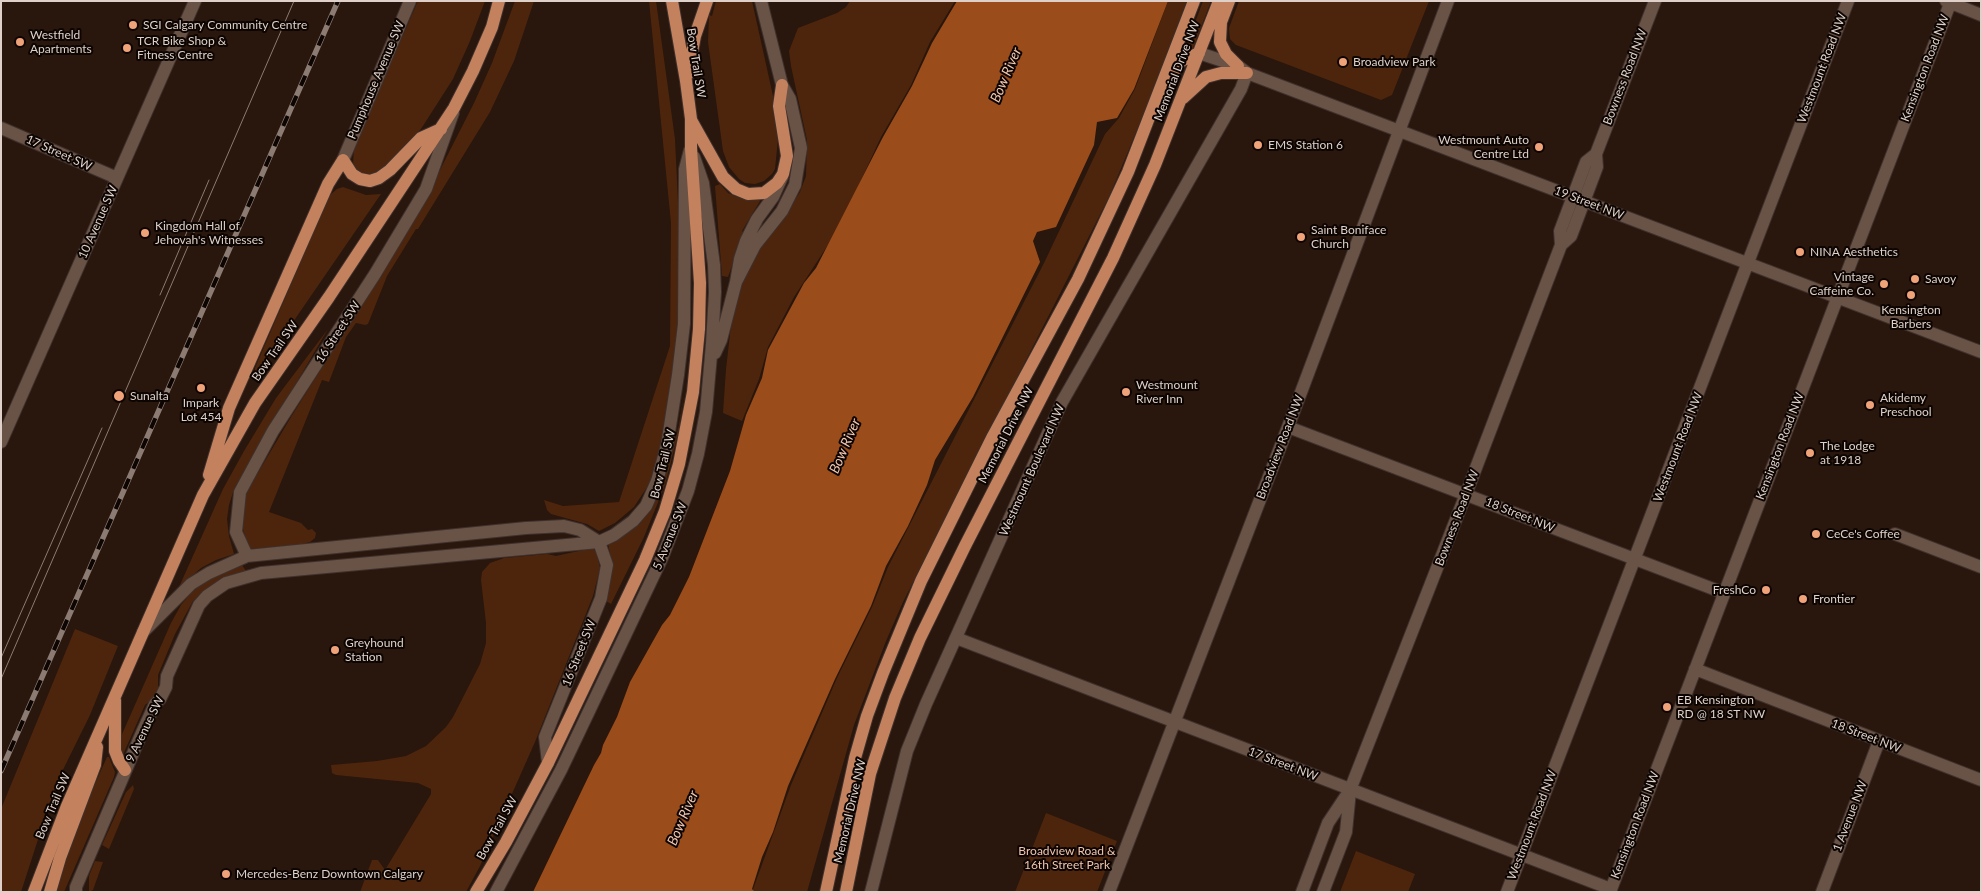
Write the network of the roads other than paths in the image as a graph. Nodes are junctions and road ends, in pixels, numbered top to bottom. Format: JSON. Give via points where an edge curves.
{"nodes":[{"id":1,"x":195,"y":1,"type":"edge"},
{"id":2,"x":410,"y":1,"type":"edge"},
{"id":3,"x":499,"y":1,"type":"edge"},
{"id":4,"x":672,"y":1,"type":"edge"},
{"id":5,"x":707,"y":1,"type":"edge"},
{"id":6,"x":761,"y":1,"type":"edge"},
{"id":7,"x":1194,"y":1,"type":"edge"},
{"id":8,"x":1219,"y":1,"type":"edge"},
{"id":9,"x":1229,"y":1,"type":"edge"},
{"id":10,"x":1448,"y":1,"type":"edge"},
{"id":11,"x":1655,"y":1,"type":"edge"},
{"id":12,"x":1848,"y":1,"type":"edge"},
{"id":13,"x":1949,"y":2,"type":"edge"},
{"id":14,"x":1981,"y":15,"type":"edge"},
{"id":15,"x":1199,"y":53,"type":"junction"},
{"id":16,"x":1242,"y":69,"type":"junction"},
{"id":17,"x":686,"y":81,"type":"junction"},
{"id":18,"x":782,"y":85,"type":"junction"},
{"id":19,"x":1160,"y":91,"type":"junction"},
{"id":20,"x":1180,"y":102,"type":"junction"},
{"id":21,"x":454,"y":108,"type":"junction"},
{"id":22,"x":691,"y":119,"type":"junction"},
{"id":23,"x":1,"y":128,"type":"edge"},
{"id":24,"x":440,"y":129,"type":"junction"},
{"id":25,"x":1399,"y":130,"type":"junction"},
{"id":26,"x":691,"y":148,"type":"junction"},
{"id":27,"x":342,"y":160,"type":"junction"},
{"id":28,"x":783,"y":174,"type":"junction"},
{"id":29,"x":117,"y":178,"type":"junction"},
{"id":30,"x":1578,"y":198,"type":"junction"},
{"id":31,"x":1748,"y":264,"type":"junction"},
{"id":32,"x":736,"y":282,"type":"junction"},
{"id":33,"x":1838,"y":297,"type":"junction"},
{"id":34,"x":1981,"y":352,"type":"edge"},
{"id":35,"x":710,"y":362,"type":"junction"},
{"id":36,"x":1288,"y":427,"type":"junction"},
{"id":37,"x":1,"y":442,"type":"edge"},
{"id":38,"x":1466,"y":494,"type":"junction"},
{"id":39,"x":203,"y":495,"type":"junction"},
{"id":40,"x":1895,"y":534,"type":"dead end"},
{"id":41,"x":599,"y":542,"type":"junction"},
{"id":42,"x":247,"y":556,"type":"junction"},
{"id":43,"x":1635,"y":558,"type":"junction"},
{"id":44,"x":1981,"y":568,"type":"edge"},
{"id":45,"x":1724,"y":593,"type":"junction"},
{"id":46,"x":144,"y":632,"type":"junction"},
{"id":47,"x":956,"y":638,"type":"junction"},
{"id":48,"x":1695,"y":669,"type":"junction"},
{"id":49,"x":115,"y":695,"type":"junction"},
{"id":50,"x":1174,"y":722,"type":"junction"},
{"id":51,"x":99,"y":732,"type":"junction"},
{"id":52,"x":1879,"y":741,"type":"junction"},
{"id":53,"x":548,"y":763,"type":"junction"},
{"id":54,"x":125,"y":770,"type":"junction"},
{"id":55,"x":1981,"y":780,"type":"edge"},
{"id":56,"x":1350,"y":790,"type":"junction"},
{"id":57,"x":1521,"y":855,"type":"junction"},
{"id":58,"x":1610,"y":890,"type":"edge"},
{"id":59,"x":34,"y":892,"type":"edge"},
{"id":60,"x":50,"y":892,"type":"edge"},
{"id":61,"x":76,"y":892,"type":"edge"},
{"id":62,"x":476,"y":892,"type":"edge"},
{"id":63,"x":496,"y":892,"type":"edge"},
{"id":64,"x":826,"y":892,"type":"edge"},
{"id":65,"x":846,"y":892,"type":"edge"},
{"id":66,"x":871,"y":892,"type":"edge"},
{"id":67,"x":1109,"y":892,"type":"edge"},
{"id":68,"x":1302,"y":892,"type":"edge"},
{"id":69,"x":1323,"y":892,"type":"edge"},
{"id":70,"x":1506,"y":892,"type":"edge"},
{"id":71,"x":1822,"y":892,"type":"edge"}],
"edges":[{"from":1,"to":29,"type":"street","name":"10 Avenue SW"},
{"from":2,"to":27,"type":"street","name":"Pumphouse Avenue SW"},
{"from":3,"to":21,"type":"main road","name":"Bow Trail SW","via":[[474,71]]},
{"from":4,"to":17,"type":"main road","name":"Bow Trail SW"},
{"from":5,"to":17,"type":"main road","via":[[695,36]]},
{"from":6,"to":18,"type":"street"},
{"from":7,"to":19,"type":"main road","name":"Memorial Drive NW"},
{"from":8,"to":15,"type":"main road","name":"Memorial Drive NW"},
{"from":9,"to":16,"type":"main road","via":[[1221,22],[1220,42],[1226,54]]},
{"from":10,"to":25,"type":"street","name":"Broadview Road NW"},
{"from":11,"to":30,"type":"street","name":"Bowness Road NW","via":[[1596,154],[1597,167]]},
{"from":12,"to":31,"type":"street","name":"Westmount Road NW"},
{"from":13,"to":14,"type":"street"},
{"from":13,"to":33,"type":"street","name":"Kensington Road NW"},
{"from":15,"to":16,"type":"street","name":"19 Street NW"},
{"from":15,"to":19,"type":"main road","via":[[1182,62]]},
{"from":15,"to":20,"type":"main road","name":"Memorial Drive NW"},
{"from":16,"to":20,"type":"main road","via":[[1206,77]]},
{"from":16,"to":25,"type":"street","name":"19 Street NW"},
{"from":16,"to":47,"type":"street","name":"Westmount Boulevard NW","via":[[1241,89],[1062,402]]},
{"from":17,"to":22,"type":"main road","name":"Bow Trail SW"},
{"from":18,"to":28,"type":"main road","via":[[779,106],[787,156]]},
{"from":18,"to":32,"type":"street","via":[[790,99],[801,148],[795,185],[782,211],[755,245]]},
{"from":19,"to":64,"type":"main road","name":"Memorial Drive NW","via":[[1128,172],[1078,279],[993,436],[925,573],[883,673],[855,758]]},
{"from":20,"to":65,"type":"main road","name":"Memorial Drive NW","via":[[1113,258],[920,638],[895,698],[870,774]]},
{"from":21,"to":24,"type":"main road","name":"Bow Trail SW"},
{"from":21,"to":42,"type":"street","name":"16 Street SW","via":[[426,189],[273,431],[240,492],[236,532]]},
{"from":22,"to":26,"type":"main road","name":"Bow Trail SW"},
{"from":22,"to":28,"type":"main road","via":[[723,177],[736,189],[748,194],[764,192]]},
{"from":23,"to":29,"type":"street","name":"17 Street SW"},
{"from":24,"to":27,"type":"main road","via":[[421,138],[390,170],[370,181],[352,174]]},
{"from":24,"to":39,"type":"main road","name":"Bow Trail SW","via":[[255,403]]},
{"from":25,"to":30,"type":"street","name":"19 Street NW"},
{"from":25,"to":36,"type":"street","name":"Broadview Road NW"},
{"from":26,"to":35,"type":"street","name":"5 Avenue SW","via":[[702,183],[714,265]]},
{"from":26,"to":41,"type":"street","via":[[686,169],[684,324],[667,445],[657,482],[646,506],[614,535]]},
{"from":26,"to":53,"type":"main road","name":"Bow Trail SW","via":[[700,283],[699,329],[693,392],[679,464],[645,560]]},
{"from":27,"to":39,"type":"main road","via":[[328,184],[229,408]]},
{"from":28,"to":32,"type":"street","via":[[773,198],[746,241]]},
{"from":29,"to":37,"type":"street","name":"10 Avenue SW"},
{"from":30,"to":31,"type":"street","name":"19 Street NW"},
{"from":30,"to":38,"type":"street","name":"Bowness Road NW","via":[[1571,236],[1561,245]]},
{"from":31,"to":33,"type":"street","name":"19 Street NW"},
{"from":31,"to":43,"type":"street","name":"Westmount Road NW"},
{"from":32,"to":35,"type":"street","via":[[721,340]]},
{"from":33,"to":34,"type":"street","name":"19 Street NW"},
{"from":33,"to":45,"type":"street","name":"Kensington Road NW"},
{"from":35,"to":63,"type":"street","name":"5 Avenue SW","via":[[706,412],[698,454],[674,529],[561,770]]},
{"from":36,"to":38,"type":"street","name":"18 Street NW"},
{"from":36,"to":50,"type":"street","name":"Broadview Road NW"},
{"from":38,"to":43,"type":"street","name":"18 Street NW"},
{"from":38,"to":56,"type":"street","name":"Bowness Road NW"},
{"from":39,"to":46,"type":"main road","name":"Bow Trail SW"},
{"from":40,"to":44,"type":"street"},
{"from":41,"to":42,"type":"street","via":[[580,530],[564,526]]},
{"from":41,"to":53,"type":"street","name":"16 Street SW","via":[[607,565],[601,598],[545,737]]},
{"from":41,"to":54,"type":"street","name":"9 Avenue SW","via":[[261,573],[226,583],[199,605],[167,676],[166,687]]},
{"from":42,"to":46,"type":"street","via":[[191,584]]},
{"from":43,"to":45,"type":"street","name":"18 Street NW"},
{"from":43,"to":57,"type":"street","name":"Westmount Road NW"},
{"from":45,"to":48,"type":"street","name":"Kensington Road NW"},
{"from":46,"to":49,"type":"main road","name":"Bow Trail SW"},
{"from":47,"to":50,"type":"street","name":"17 Street NW"},
{"from":47,"to":66,"type":"street","name":"Westmount Boulevard NW","via":[[906,751]]},
{"from":48,"to":52,"type":"street","name":"18 Street NW"},
{"from":48,"to":58,"type":"street","name":"Kensington Road NW"},
{"from":49,"to":51,"type":"main road","name":"Bow Trail SW"},
{"from":49,"to":54,"type":"main road","via":[[115,751]]},
{"from":50,"to":56,"type":"street","name":"17 Street NW"},
{"from":50,"to":67,"type":"street","name":"Broadview Road NW"},
{"from":51,"to":59,"type":"main road","name":"Bow Trail SW"},
{"from":51,"to":60,"type":"main road","name":"Bow Trail SW","via":[[95,765]]},
{"from":52,"to":55,"type":"street","name":"18 Street NW"},
{"from":52,"to":71,"type":"street","name":"1 Avenue NW"},
{"from":53,"to":62,"type":"main road","name":"Bow Trail SW"},
{"from":54,"to":61,"type":"street","name":"9 Avenue SW"},
{"from":56,"to":57,"type":"street","name":"17 Street NW"},
{"from":56,"to":68,"type":"street","name":"Bowness Road NW","via":[[1328,822]]},
{"from":56,"to":69,"type":"street","name":"Bowness Road NW","via":[[1346,832]]},
{"from":57,"to":58,"type":"street","name":"17 Street NW"},
{"from":57,"to":70,"type":"street","name":"Westmount Road NW"}]}
